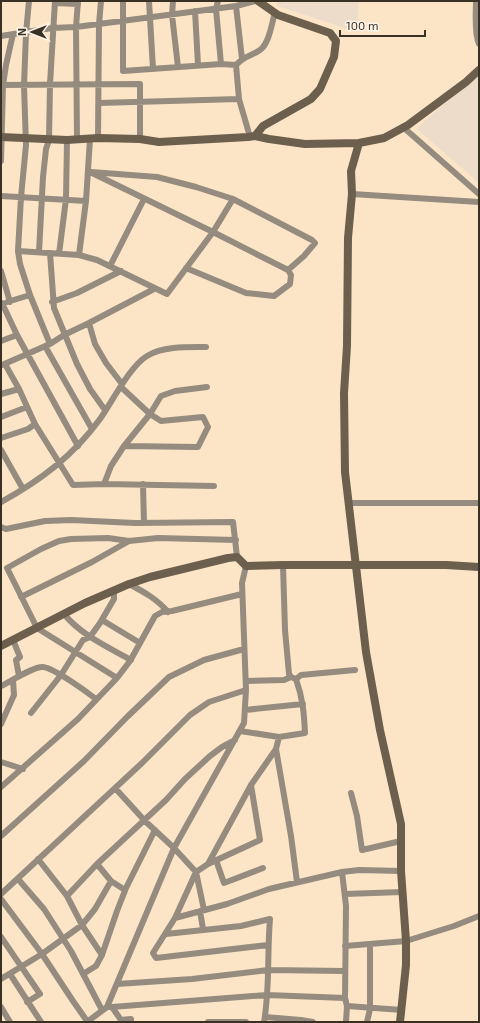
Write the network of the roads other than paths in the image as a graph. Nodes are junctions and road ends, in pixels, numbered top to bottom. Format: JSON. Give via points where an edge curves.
{"nodes":[{"id":1,"x":30,"y":1,"type":"edge"},
{"id":2,"x":101,"y":1,"type":"edge"},
{"id":3,"x":123,"y":1,"type":"edge"},
{"id":4,"x":149,"y":1,"type":"edge"},
{"id":5,"x":173,"y":1,"type":"edge"},
{"id":6,"x":218,"y":1,"type":"edge"},
{"id":7,"x":257,"y":1,"type":"edge"},
{"id":8,"x":476,"y":1,"type":"edge"},
{"id":9,"x":55,"y":2,"type":"edge"},
{"id":10,"x":78,"y":2,"type":"edge"},
{"id":11,"x":236,"y":6,"type":"junction"},
{"id":12,"x":216,"y":9,"type":"junction"},
{"id":13,"x":195,"y":11,"type":"junction"},
{"id":14,"x":275,"y":12,"type":"junction"},
{"id":15,"x":172,"y":15,"type":"junction"},
{"id":16,"x":149,"y":18,"type":"junction"},
{"id":17,"x":122,"y":21,"type":"junction"},
{"id":18,"x":100,"y":24,"type":"junction"},
{"id":19,"x":76,"y":27,"type":"junction"},
{"id":20,"x":52,"y":28,"type":"junction"},
{"id":21,"x":26,"y":33,"type":"junction"},
{"id":22,"x":13,"y":34,"type":"junction"},
{"id":23,"x":1,"y":36,"type":"edge"},
{"id":24,"x":479,"y":44,"type":"edge"},
{"id":25,"x":242,"y":59,"type":"junction"},
{"id":26,"x":221,"y":64,"type":"junction"},
{"id":27,"x":198,"y":65,"type":"junction"},
{"id":28,"x":236,"y":65,"type":"junction"},
{"id":29,"x":178,"y":67,"type":"junction"},
{"id":30,"x":153,"y":68,"type":"junction"},
{"id":31,"x":479,"y":70,"type":"edge"},
{"id":32,"x":50,"y":84,"type":"junction"},
{"id":33,"x":76,"y":84,"type":"junction"},
{"id":34,"x":99,"y":84,"type":"junction"},
{"id":35,"x":2,"y":85,"type":"edge"},
{"id":36,"x":24,"y":86,"type":"junction"},
{"id":37,"x":239,"y":99,"type":"junction"},
{"id":38,"x":141,"y":101,"type":"junction"},
{"id":39,"x":98,"y":102,"type":"junction"},
{"id":40,"x":403,"y":127,"type":"junction"},
{"id":41,"x":252,"y":136,"type":"junction"},
{"id":42,"x":2,"y":138,"type":"edge"},
{"id":43,"x":94,"y":138,"type":"junction"},
{"id":44,"x":26,"y":139,"type":"junction"},
{"id":45,"x":140,"y":139,"type":"junction"},
{"id":46,"x":49,"y":140,"type":"junction"},
{"id":47,"x":67,"y":140,"type":"junction"},
{"id":48,"x":77,"y":140,"type":"junction"},
{"id":49,"x":359,"y":143,"type":"junction"},
{"id":50,"x":1,"y":160,"type":"edge"},
{"id":51,"x":88,"y":171,"type":"junction"},
{"id":52,"x":352,"y":194,"type":"junction"},
{"id":53,"x":479,"y":194,"type":"edge"},
{"id":54,"x":1,"y":196,"type":"edge"},
{"id":55,"x":21,"y":196,"type":"junction"},
{"id":56,"x":42,"y":198,"type":"junction"},
{"id":57,"x":144,"y":198,"type":"junction"},
{"id":58,"x":233,"y":198,"type":"junction"},
{"id":59,"x":66,"y":199,"type":"junction"},
{"id":60,"x":86,"y":201,"type":"junction"},
{"id":61,"x":479,"y":202,"type":"edge"},
{"id":62,"x":213,"y":232,"type":"junction"},
{"id":63,"x":18,"y":251,"type":"junction"},
{"id":64,"x":39,"y":252,"type":"junction"},
{"id":65,"x":50,"y":253,"type":"junction"},
{"id":66,"x":59,"y":254,"type":"junction"},
{"id":67,"x":79,"y":255,"type":"junction"},
{"id":68,"x":110,"y":266,"type":"junction"},
{"id":69,"x":186,"y":268,"type":"junction"},
{"id":70,"x":288,"y":270,"type":"junction"},
{"id":71,"x":121,"y":271,"type":"junction"},
{"id":72,"x":1,"y":272,"type":"edge"},
{"id":73,"x":154,"y":289,"type":"junction"},
{"id":74,"x":30,"y":295,"type":"junction"},
{"id":75,"x":10,"y":302,"type":"junction"},
{"id":76,"x":52,"y":302,"type":"junction"},
{"id":77,"x":2,"y":303,"type":"edge"},
{"id":78,"x":89,"y":323,"type":"junction"},
{"id":79,"x":18,"y":335,"type":"junction"},
{"id":80,"x":64,"y":335,"type":"junction"},
{"id":81,"x":1,"y":341,"type":"edge"},
{"id":82,"x":48,"y":345,"type":"junction"},
{"id":83,"x":206,"y":347,"type":"dead end"},
{"id":84,"x":28,"y":354,"type":"junction"},
{"id":85,"x":3,"y":365,"type":"edge"},
{"id":86,"x":122,"y":386,"type":"junction"},
{"id":87,"x":207,"y":387,"type":"dead end"},
{"id":88,"x":19,"y":389,"type":"junction"},
{"id":89,"x":1,"y":394,"type":"edge"},
{"id":90,"x":27,"y":407,"type":"junction"},
{"id":91,"x":105,"y":410,"type":"junction"},
{"id":92,"x":150,"y":414,"type":"junction"},
{"id":93,"x":1,"y":417,"type":"edge"},
{"id":94,"x":35,"y":424,"type":"junction"},
{"id":95,"x":92,"y":430,"type":"junction"},
{"id":96,"x":1,"y":438,"type":"edge"},
{"id":97,"x":78,"y":446,"type":"junction"},
{"id":98,"x":124,"y":446,"type":"junction"},
{"id":99,"x":1,"y":450,"type":"edge"},
{"id":100,"x":60,"y":463,"type":"junction"},
{"id":101,"x":104,"y":484,"type":"junction"},
{"id":102,"x":143,"y":484,"type":"junction"},
{"id":103,"x":214,"y":486,"type":"dead end"},
{"id":104,"x":23,"y":489,"type":"junction"},
{"id":105,"x":1,"y":502,"type":"edge"},
{"id":106,"x":348,"y":503,"type":"junction"},
{"id":107,"x":479,"y":503,"type":"edge"},
{"id":108,"x":144,"y":523,"type":"junction"},
{"id":109,"x":1,"y":527,"type":"edge"},
{"id":110,"x":236,"y":540,"type":"junction"},
{"id":111,"x":129,"y":542,"type":"junction"},
{"id":112,"x":238,"y":557,"type":"junction"},
{"id":113,"x":283,"y":564,"type":"junction"},
{"id":114,"x":355,"y":564,"type":"junction"},
{"id":115,"x":246,"y":566,"type":"junction"},
{"id":116,"x":479,"y":567,"type":"edge"},
{"id":117,"x":129,"y":584,"type":"junction"},
{"id":118,"x":114,"y":591,"type":"junction"},
{"id":119,"x":242,"y":594,"type":"junction"},
{"id":120,"x":21,"y":597,"type":"junction"},
{"id":121,"x":168,"y":612,"type":"junction"},
{"id":122,"x":64,"y":614,"type":"junction"},
{"id":123,"x":102,"y":620,"type":"junction"},
{"id":124,"x":37,"y":628,"type":"junction"},
{"id":125,"x":90,"y":637,"type":"junction"},
{"id":126,"x":14,"y":640,"type":"junction"},
{"id":127,"x":140,"y":643,"type":"junction"},
{"id":128,"x":1,"y":646,"type":"edge"},
{"id":129,"x":244,"y":649,"type":"junction"},
{"id":130,"x":75,"y":653,"type":"junction"},
{"id":131,"x":131,"y":660,"type":"junction"},
{"id":132,"x":355,"y":670,"type":"dead end"},
{"id":133,"x":61,"y":675,"type":"junction"},
{"id":134,"x":16,"y":678,"type":"junction"},
{"id":135,"x":117,"y":678,"type":"junction"},
{"id":136,"x":293,"y":678,"type":"junction"},
{"id":137,"x":246,"y":681,"type":"junction"},
{"id":138,"x":1,"y":686,"type":"edge"},
{"id":139,"x":246,"y":690,"type":"junction"},
{"id":140,"x":96,"y":699,"type":"junction"},
{"id":141,"x":303,"y":704,"type":"junction"},
{"id":142,"x":245,"y":710,"type":"junction"},
{"id":143,"x":31,"y":713,"type":"dead end"},
{"id":144,"x":1,"y":724,"type":"edge"},
{"id":145,"x":240,"y":731,"type":"junction"},
{"id":146,"x":279,"y":737,"type":"junction"},
{"id":147,"x":235,"y":740,"type":"junction"},
{"id":148,"x":276,"y":749,"type":"junction"},
{"id":149,"x":1,"y":762,"type":"edge"},
{"id":150,"x":23,"y":769,"type":"junction"},
{"id":151,"x":251,"y":785,"type":"junction"},
{"id":152,"x":1,"y":788,"type":"edge"},
{"id":153,"x":115,"y":788,"type":"junction"},
{"id":154,"x":351,"y":793,"type":"dead end"},
{"id":155,"x":145,"y":820,"type":"junction"},
{"id":156,"x":155,"y":830,"type":"junction"},
{"id":157,"x":1,"y":836,"type":"edge"},
{"id":158,"x":401,"y":842,"type":"junction"},
{"id":159,"x":174,"y":848,"type":"junction"},
{"id":160,"x":38,"y":859,"type":"junction"},
{"id":161,"x":216,"y":860,"type":"junction"},
{"id":162,"x":97,"y":864,"type":"junction"},
{"id":163,"x":208,"y":864,"type":"junction"},
{"id":164,"x":263,"y":868,"type":"dead end"},
{"id":165,"x":401,"y":871,"type":"junction"},
{"id":166,"x":196,"y":872,"type":"junction"},
{"id":167,"x":342,"y":872,"type":"junction"},
{"id":168,"x":18,"y":879,"type":"junction"},
{"id":169,"x":111,"y":881,"type":"junction"},
{"id":170,"x":297,"y":882,"type":"junction"},
{"id":171,"x":125,"y":890,"type":"junction"},
{"id":172,"x":402,"y":892,"type":"junction"},
{"id":173,"x":1,"y":894,"type":"edge"},
{"id":174,"x":344,"y":894,"type":"junction"},
{"id":175,"x":67,"y":896,"type":"junction"},
{"id":176,"x":1,"y":899,"type":"edge"},
{"id":177,"x":202,"y":910,"type":"junction"},
{"id":178,"x":479,"y":916,"type":"edge"},
{"id":179,"x":175,"y":918,"type":"junction"},
{"id":180,"x":82,"y":925,"type":"junction"},
{"id":181,"x":203,"y":930,"type":"junction"},
{"id":182,"x":166,"y":934,"type":"junction"},
{"id":183,"x":1,"y":937,"type":"edge"},
{"id":184,"x":63,"y":938,"type":"junction"},
{"id":185,"x":406,"y":941,"type":"junction"},
{"id":186,"x":370,"y":944,"type":"junction"},
{"id":187,"x":268,"y":945,"type":"junction"},
{"id":188,"x":345,"y":946,"type":"junction"},
{"id":189,"x":42,"y":954,"type":"junction"},
{"id":190,"x":102,"y":955,"type":"junction"},
{"id":191,"x":22,"y":967,"type":"junction"},
{"id":192,"x":268,"y":970,"type":"junction"},
{"id":193,"x":346,"y":971,"type":"junction"},
{"id":194,"x":10,"y":974,"type":"junction"},
{"id":195,"x":83,"y":974,"type":"junction"},
{"id":196,"x":1,"y":979,"type":"edge"},
{"id":197,"x":117,"y":984,"type":"junction"},
{"id":198,"x":268,"y":995,"type":"junction"},
{"id":199,"x":345,"y":998,"type":"junction"},
{"id":200,"x":27,"y":1002,"type":"junction"},
{"id":201,"x":347,"y":1006,"type":"junction"},
{"id":202,"x":1,"y":1007,"type":"edge"},
{"id":203,"x":107,"y":1008,"type":"junction"},
{"id":204,"x":370,"y":1008,"type":"junction"},
{"id":205,"x":402,"y":1010,"type":"junction"},
{"id":206,"x":265,"y":1020,"type":"edge"},
{"id":207,"x":10,"y":1022,"type":"edge"},
{"id":208,"x":41,"y":1022,"type":"edge"},
{"id":209,"x":87,"y":1022,"type":"edge"},
{"id":210,"x":131,"y":1022,"type":"edge"},
{"id":211,"x":208,"y":1022,"type":"edge"},
{"id":212,"x":246,"y":1022,"type":"edge"},
{"id":213,"x":313,"y":1022,"type":"edge"},
{"id":214,"x":346,"y":1022,"type":"edge"},
{"id":215,"x":367,"y":1022,"type":"edge"},
{"id":216,"x":400,"y":1022,"type":"edge"}],
"edges":[{"from":1,"to":21,"type":"street"},
{"from":2,"to":18,"type":"street"},
{"from":3,"to":17,"type":"street"},
{"from":4,"to":16,"type":"street"},
{"from":5,"to":15,"type":"street"},
{"from":6,"to":12,"type":"street"},
{"from":7,"to":11,"type":"street"},
{"from":7,"to":14,"type":"street"},
{"from":8,"to":24,"type":"street"},
{"from":9,"to":10,"type":"street"},
{"from":9,"to":20,"type":"street"},
{"from":10,"to":19,"type":"street"},
{"from":11,"to":12,"type":"street"},
{"from":11,"to":25,"type":"street"},
{"from":12,"to":13,"type":"street"},
{"from":12,"to":26,"type":"street"},
{"from":13,"to":15,"type":"street"},
{"from":13,"to":27,"type":"street"},
{"from":14,"to":25,"type":"street","via":[[266,45]]},
{"from":14,"to":41,"type":"street","via":[[330,33],[336,41],[336,48],[330,70],[320,89],[311,99],[263,126]]},
{"from":15,"to":16,"type":"street"},
{"from":15,"to":29,"type":"street"},
{"from":16,"to":17,"type":"street"},
{"from":16,"to":30,"type":"street"},
{"from":17,"to":18,"type":"street"},
{"from":17,"to":30,"type":"street","via":[[123,71]]},
{"from":18,"to":19,"type":"street"},
{"from":18,"to":34,"type":"street"},
{"from":19,"to":20,"type":"street"},
{"from":19,"to":33,"type":"street"},
{"from":20,"to":21,"type":"street"},
{"from":20,"to":32,"type":"street"},
{"from":21,"to":22,"type":"street"},
{"from":21,"to":36,"type":"street"},
{"from":22,"to":23,"type":"street"},
{"from":22,"to":35,"type":"street"},
{"from":25,"to":28,"type":"street"},
{"from":26,"to":27,"type":"street"},
{"from":26,"to":28,"type":"street"},
{"from":27,"to":29,"type":"street"},
{"from":28,"to":37,"type":"street"},
{"from":29,"to":30,"type":"street"},
{"from":31,"to":40,"type":"street"},
{"from":32,"to":33,"type":"street"},
{"from":32,"to":36,"type":"street"},
{"from":32,"to":46,"type":"street"},
{"from":33,"to":34,"type":"street"},
{"from":33,"to":48,"type":"street"},
{"from":34,"to":38,"type":"street","via":[[140,84]]},
{"from":34,"to":39,"type":"street"},
{"from":35,"to":36,"type":"street"},
{"from":35,"to":42,"type":"street"},
{"from":36,"to":44,"type":"street"},
{"from":37,"to":38,"type":"street"},
{"from":37,"to":41,"type":"street"},
{"from":38,"to":39,"type":"street"},
{"from":38,"to":45,"type":"street"},
{"from":39,"to":43,"type":"street"},
{"from":40,"to":49,"type":"street","via":[[384,138]]},
{"from":40,"to":53,"type":"street"},
{"from":41,"to":45,"type":"street","via":[[159,142]]},
{"from":41,"to":49,"type":"street","via":[[305,144]]},
{"from":42,"to":44,"type":"street"},
{"from":42,"to":50,"type":"street"},
{"from":43,"to":45,"type":"street"},
{"from":43,"to":48,"type":"street"},
{"from":43,"to":51,"type":"street"},
{"from":44,"to":46,"type":"street"},
{"from":44,"to":55,"type":"street"},
{"from":46,"to":47,"type":"street"},
{"from":46,"to":56,"type":"street"},
{"from":47,"to":48,"type":"street"},
{"from":47,"to":59,"type":"street"},
{"from":49,"to":52,"type":"street","via":[[351,171]]},
{"from":51,"to":57,"type":"street"},
{"from":51,"to":58,"type":"street","via":[[157,177]]},
{"from":51,"to":60,"type":"street"},
{"from":52,"to":61,"type":"street"},
{"from":52,"to":106,"type":"street","via":[[348,238],[344,393]]},
{"from":54,"to":55,"type":"street"},
{"from":55,"to":56,"type":"street"},
{"from":55,"to":63,"type":"street"},
{"from":56,"to":59,"type":"street"},
{"from":56,"to":64,"type":"street"},
{"from":57,"to":62,"type":"street"},
{"from":57,"to":68,"type":"street"},
{"from":58,"to":62,"type":"street"},
{"from":58,"to":70,"type":"street","via":[[315,243]]},
{"from":59,"to":60,"type":"street"},
{"from":59,"to":66,"type":"street"},
{"from":60,"to":67,"type":"street"},
{"from":62,"to":69,"type":"street"},
{"from":62,"to":70,"type":"street"},
{"from":63,"to":64,"type":"street"},
{"from":63,"to":74,"type":"street"},
{"from":64,"to":65,"type":"street"},
{"from":65,"to":66,"type":"street"},
{"from":65,"to":76,"type":"street"},
{"from":66,"to":67,"type":"street"},
{"from":67,"to":68,"type":"street"},
{"from":68,"to":71,"type":"street"},
{"from":69,"to":70,"type":"street","via":[[246,293],[274,296],[290,284],[291,275]]},
{"from":69,"to":73,"type":"street","via":[[167,294]]},
{"from":71,"to":73,"type":"street"},
{"from":71,"to":76,"type":"street","via":[[77,293]]},
{"from":72,"to":75,"type":"street"},
{"from":73,"to":78,"type":"street"},
{"from":74,"to":75,"type":"street"},
{"from":74,"to":82,"type":"street"},
{"from":75,"to":77,"type":"street"},
{"from":76,"to":80,"type":"street"},
{"from":77,"to":79,"type":"street"},
{"from":78,"to":80,"type":"street"},
{"from":78,"to":86,"type":"street","via":[[95,344]]},
{"from":79,"to":81,"type":"street"},
{"from":79,"to":84,"type":"street"},
{"from":80,"to":82,"type":"street"},
{"from":80,"to":91,"type":"street","via":[[90,388]]},
{"from":82,"to":84,"type":"street"},
{"from":82,"to":95,"type":"street"},
{"from":83,"to":86,"type":"street","via":[[169,348],[147,356]]},
{"from":84,"to":85,"type":"street"},
{"from":84,"to":97,"type":"street"},
{"from":85,"to":88,"type":"street"},
{"from":86,"to":91,"type":"street"},
{"from":86,"to":92,"type":"street"},
{"from":87,"to":92,"type":"street","via":[[161,396]]},
{"from":88,"to":89,"type":"street"},
{"from":88,"to":90,"type":"street"},
{"from":90,"to":93,"type":"street"},
{"from":90,"to":94,"type":"street"},
{"from":91,"to":95,"type":"street"},
{"from":92,"to":98,"type":"street"},
{"from":92,"to":98,"type":"street","via":[[161,421],[203,417],[208,426],[198,447]]},
{"from":94,"to":96,"type":"street"},
{"from":94,"to":100,"type":"street"},
{"from":95,"to":97,"type":"street"},
{"from":97,"to":100,"type":"street"},
{"from":98,"to":101,"type":"street","via":[[111,466]]},
{"from":99,"to":104,"type":"street"},
{"from":100,"to":101,"type":"street","via":[[72,485]]},
{"from":100,"to":104,"type":"street"},
{"from":101,"to":102,"type":"street"},
{"from":102,"to":103,"type":"street"},
{"from":102,"to":108,"type":"street"},
{"from":104,"to":105,"type":"street"},
{"from":106,"to":107,"type":"street"},
{"from":106,"to":114,"type":"street"},
{"from":108,"to":109,"type":"street","via":[[71,520],[46,521],[6,529]]},
{"from":108,"to":110,"type":"street","via":[[233,522]]},
{"from":110,"to":111,"type":"street","via":[[158,538]]},
{"from":110,"to":112,"type":"street"},
{"from":111,"to":120,"type":"street"},
{"from":111,"to":120,"type":"street","via":[[108,538],[71,539],[41,549],[7,568]]},
{"from":112,"to":115,"type":"street"},
{"from":112,"to":117,"type":"street"},
{"from":113,"to":114,"type":"street"},
{"from":113,"to":115,"type":"street"},
{"from":113,"to":136,"type":"street","via":[[285,630],[289,674]]},
{"from":114,"to":116,"type":"street"},
{"from":114,"to":158,"type":"street","via":[[366,652],[401,824]]},
{"from":115,"to":119,"type":"street"},
{"from":117,"to":118,"type":"street"},
{"from":117,"to":121,"type":"street","via":[[160,602]]},
{"from":118,"to":122,"type":"street"},
{"from":118,"to":123,"type":"street","via":[[114,599]]},
{"from":119,"to":121,"type":"street"},
{"from":119,"to":129,"type":"street"},
{"from":120,"to":124,"type":"street"},
{"from":121,"to":127,"type":"street","via":[[155,616]]},
{"from":122,"to":124,"type":"street"},
{"from":122,"to":125,"type":"street","via":[[72,624]]},
{"from":123,"to":125,"type":"street"},
{"from":123,"to":127,"type":"street"},
{"from":124,"to":126,"type":"street"},
{"from":124,"to":130,"type":"street"},
{"from":125,"to":130,"type":"street","via":[[83,640]]},
{"from":125,"to":131,"type":"street"},
{"from":126,"to":128,"type":"street"},
{"from":126,"to":134,"type":"street","via":[[20,657],[16,660]]},
{"from":127,"to":131,"type":"street"},
{"from":129,"to":137,"type":"street"},
{"from":129,"to":157,"type":"street","via":[[204,660],[170,677],[84,761]]},
{"from":130,"to":133,"type":"street"},
{"from":130,"to":135,"type":"street"},
{"from":131,"to":135,"type":"street"},
{"from":132,"to":136,"type":"street"},
{"from":133,"to":134,"type":"street","via":[[44,667]]},
{"from":133,"to":140,"type":"street"},
{"from":133,"to":143,"type":"street"},
{"from":134,"to":138,"type":"street"},
{"from":134,"to":144,"type":"street","via":[[14,695]]},
{"from":135,"to":140,"type":"street"},
{"from":136,"to":137,"type":"street"},
{"from":136,"to":141,"type":"street"},
{"from":137,"to":139,"type":"street"},
{"from":139,"to":142,"type":"street"},
{"from":139,"to":153,"type":"street","via":[[209,702],[190,715]]},
{"from":140,"to":150,"type":"street"},
{"from":141,"to":142,"type":"street"},
{"from":141,"to":146,"type":"street","via":[[305,733]]},
{"from":142,"to":145,"type":"street","via":[[244,723]]},
{"from":145,"to":146,"type":"street"},
{"from":145,"to":147,"type":"street"},
{"from":146,"to":148,"type":"street"},
{"from":147,"to":155,"type":"street","via":[[210,756],[184,779]]},
{"from":147,"to":159,"type":"street"},
{"from":148,"to":151,"type":"street"},
{"from":148,"to":170,"type":"street"},
{"from":149,"to":150,"type":"street"},
{"from":150,"to":152,"type":"street"},
{"from":151,"to":161,"type":"street","via":[[260,840]]},
{"from":151,"to":163,"type":"street"},
{"from":153,"to":155,"type":"street"},
{"from":153,"to":160,"type":"street"},
{"from":154,"to":158,"type":"street","via":[[362,850]]},
{"from":155,"to":156,"type":"street"},
{"from":155,"to":162,"type":"street"},
{"from":156,"to":159,"type":"street"},
{"from":156,"to":171,"type":"street"},
{"from":158,"to":165,"type":"street"},
{"from":159,"to":166,"type":"street"},
{"from":159,"to":197,"type":"street"},
{"from":160,"to":168,"type":"street"},
{"from":160,"to":175,"type":"street"},
{"from":161,"to":163,"type":"street"},
{"from":161,"to":164,"type":"street","via":[[224,883]]},
{"from":162,"to":169,"type":"street"},
{"from":162,"to":175,"type":"street"},
{"from":163,"to":166,"type":"street"},
{"from":165,"to":167,"type":"street"},
{"from":165,"to":172,"type":"street"},
{"from":166,"to":177,"type":"street"},
{"from":166,"to":179,"type":"street"},
{"from":167,"to":170,"type":"street"},
{"from":167,"to":174,"type":"street"},
{"from":168,"to":173,"type":"street"},
{"from":168,"to":184,"type":"street","via":[[44,909]]},
{"from":169,"to":171,"type":"street"},
{"from":169,"to":180,"type":"street","via":[[95,909]]},
{"from":170,"to":177,"type":"street"},
{"from":171,"to":190,"type":"street"},
{"from":172,"to":174,"type":"street"},
{"from":172,"to":185,"type":"street"},
{"from":174,"to":188,"type":"street"},
{"from":175,"to":180,"type":"street"},
{"from":176,"to":189,"type":"street"},
{"from":177,"to":179,"type":"street"},
{"from":177,"to":181,"type":"street"},
{"from":178,"to":185,"type":"street"},
{"from":179,"to":182,"type":"street"},
{"from":180,"to":184,"type":"street"},
{"from":180,"to":190,"type":"street"},
{"from":181,"to":182,"type":"street"},
{"from":181,"to":187,"type":"street","via":[[241,926],[270,919]]},
{"from":182,"to":187,"type":"street","via":[[153,953],[156,958]]},
{"from":183,"to":191,"type":"street"},
{"from":184,"to":189,"type":"street"},
{"from":184,"to":195,"type":"street"},
{"from":185,"to":186,"type":"street"},
{"from":185,"to":205,"type":"street"},
{"from":186,"to":188,"type":"street"},
{"from":186,"to":204,"type":"street"},
{"from":187,"to":192,"type":"street"},
{"from":188,"to":193,"type":"street"},
{"from":189,"to":191,"type":"street"},
{"from":189,"to":209,"type":"street"},
{"from":190,"to":195,"type":"street","via":[[96,966]]},
{"from":191,"to":194,"type":"street"},
{"from":191,"to":200,"type":"street","via":[[40,994]]},
{"from":192,"to":193,"type":"street"},
{"from":192,"to":197,"type":"street"},
{"from":192,"to":198,"type":"street"},
{"from":193,"to":199,"type":"street"},
{"from":194,"to":196,"type":"street"},
{"from":194,"to":200,"type":"street"},
{"from":195,"to":203,"type":"street"},
{"from":197,"to":203,"type":"street"},
{"from":198,"to":199,"type":"street"},
{"from":198,"to":203,"type":"street"},
{"from":198,"to":206,"type":"street"},
{"from":199,"to":201,"type":"street"},
{"from":200,"to":208,"type":"street"},
{"from":201,"to":204,"type":"street"},
{"from":201,"to":214,"type":"street"},
{"from":202,"to":207,"type":"street"},
{"from":203,"to":209,"type":"street"},
{"from":203,"to":210,"type":"street","via":[[121,1020],[131,1019]]},
{"from":204,"to":205,"type":"street"},
{"from":204,"to":215,"type":"street"},
{"from":205,"to":216,"type":"street"},
{"from":206,"to":213,"type":"street"},
{"from":211,"to":212,"type":"street"}]}
